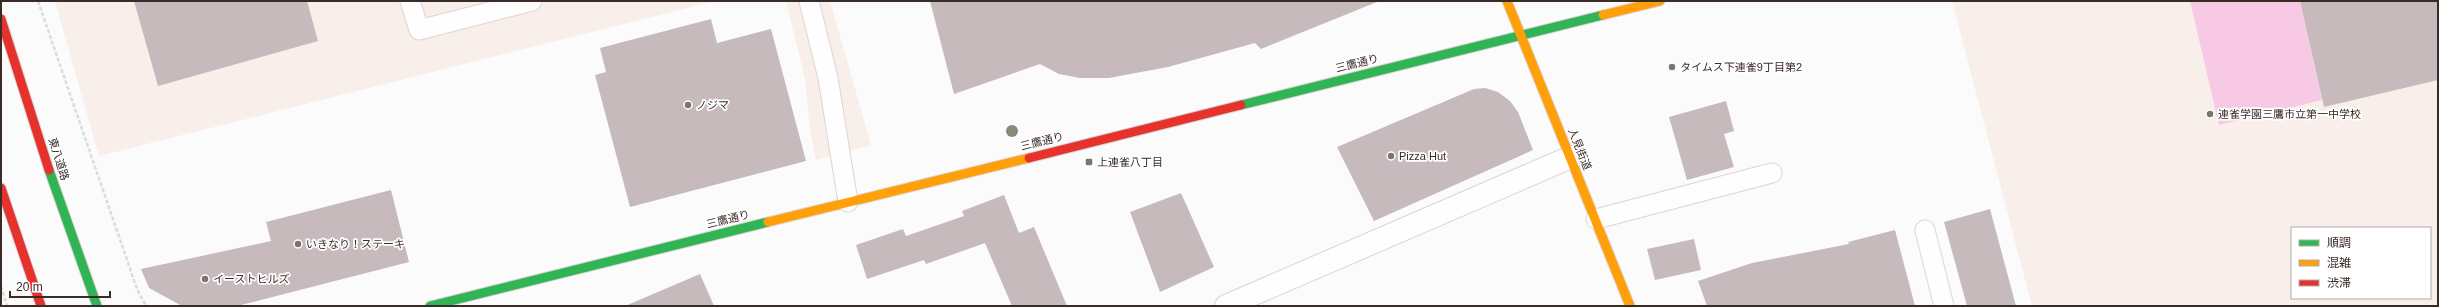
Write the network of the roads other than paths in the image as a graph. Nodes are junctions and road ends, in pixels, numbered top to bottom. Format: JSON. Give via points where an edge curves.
{"nodes":[{"id":1,"x":410,"y":1,"type":"edge"},
{"id":2,"x":532,"y":1,"type":"edge"},
{"id":3,"x":809,"y":1,"type":"edge"},
{"id":4,"x":1506,"y":1,"type":"edge"},
{"id":5,"x":1660,"y":1,"type":"edge"},
{"id":6,"x":1,"y":19,"type":"edge"},
{"id":7,"x":1520,"y":35,"type":"junction"},
{"id":8,"x":1571,"y":157,"type":"junction"},
{"id":9,"x":1772,"y":173,"type":"dead end"},
{"id":10,"x":1,"y":188,"type":"edge"},
{"id":11,"x":848,"y":202,"type":"junction"},
{"id":12,"x":1596,"y":219,"type":"junction"},
{"id":13,"x":1925,"y":230,"type":"dead end"},
{"id":14,"x":41,"y":306,"type":"edge"},
{"id":15,"x":97,"y":306,"type":"edge"},
{"id":16,"x":430,"y":306,"type":"edge"},
{"id":17,"x":1226,"y":306,"type":"edge"},
{"id":18,"x":1630,"y":306,"type":"edge"},
{"id":19,"x":1944,"y":306,"type":"edge"}],
"edges":[{"from":1,"to":2,"type":"lane","via":[[419,30]]},
{"from":3,"to":11,"type":"lane","via":[[828,78]]},
{"from":4,"to":7,"type":"main road","name":"人見街道"},
{"from":5,"to":7,"type":"main road","name":"三鷹通り"},
{"from":6,"to":15,"type":"main road","name":"東八道路","via":[[51,176]]},
{"from":7,"to":8,"type":"main road","name":"人見街道"},
{"from":7,"to":11,"type":"main road","name":"三鷹通り"},
{"from":8,"to":12,"type":"main road","name":"人見街道"},
{"from":8,"to":17,"type":"street"},
{"from":9,"to":12,"type":"lane"},
{"from":10,"to":14,"type":"main road"},
{"from":11,"to":16,"type":"main road","name":"三鷹通り"},
{"from":12,"to":18,"type":"main road","name":"人見街道"},
{"from":13,"to":19,"type":"lane"}]}
